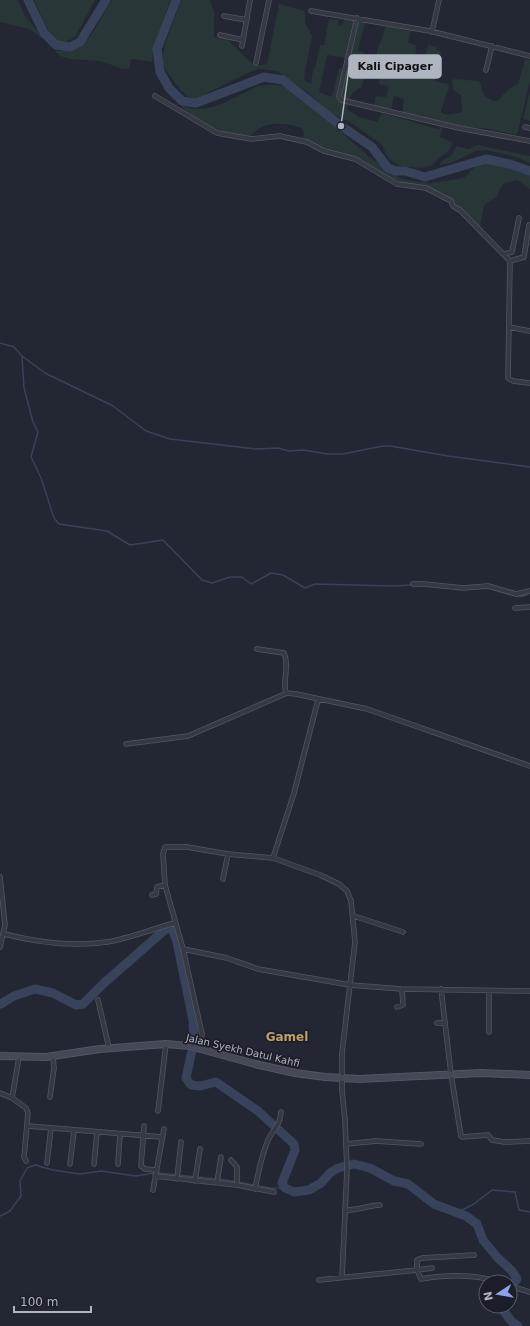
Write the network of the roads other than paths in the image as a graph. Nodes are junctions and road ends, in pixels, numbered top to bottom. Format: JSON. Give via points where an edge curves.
{"nodes":[{"id":1,"x":249,"y":0,"type":"edge"},
{"id":2,"x":269,"y":0,"type":"edge"},
{"id":3,"x":439,"y":0,"type":"edge"},
{"id":4,"x":311,"y":11,"type":"dead end"},
{"id":5,"x":224,"y":16,"type":"dead end"},
{"id":6,"x":358,"y":18,"type":"junction"},
{"id":7,"x":247,"y":20,"type":"junction"},
{"id":8,"x":432,"y":32,"type":"junction"},
{"id":9,"x":220,"y":35,"type":"dead end"},
{"id":10,"x":243,"y":40,"type":"junction"},
{"id":11,"x":242,"y":46,"type":"dead end"},
{"id":12,"x":492,"y":46,"type":"junction"},
{"id":13,"x":530,"y":56,"type":"edge"},
{"id":14,"x":256,"y":63,"type":"dead end"},
{"id":15,"x":486,"y":70,"type":"dead end"},
{"id":16,"x":155,"y":96,"type":"dead end"},
{"id":17,"x":525,"y":127,"type":"dead end"},
{"id":18,"x":530,"y":128,"type":"edge"},
{"id":19,"x":530,"y":141,"type":"edge"},
{"id":20,"x":519,"y":218,"type":"dead end"},
{"id":21,"x":529,"y":225,"type":"dead end"},
{"id":22,"x":504,"y":254,"type":"junction"},
{"id":23,"x":510,"y":261,"type":"junction"},
{"id":24,"x":509,"y":327,"type":"junction"},
{"id":25,"x":530,"y":330,"type":"edge"},
{"id":26,"x":530,"y":383,"type":"edge"},
{"id":27,"x":413,"y":584,"type":"dead end"},
{"id":28,"x":530,"y":591,"type":"edge"},
{"id":29,"x":530,"y":607,"type":"edge"},
{"id":30,"x":515,"y":608,"type":"dead end"},
{"id":31,"x":257,"y":649,"type":"dead end"},
{"id":32,"x":287,"y":693,"type":"junction"},
{"id":33,"x":318,"y":700,"type":"junction"},
{"id":34,"x":126,"y":744,"type":"dead end"},
{"id":35,"x":530,"y":766,"type":"edge"},
{"id":36,"x":228,"y":854,"type":"junction"},
{"id":37,"x":273,"y":858,"type":"junction"},
{"id":38,"x":0,"y":877,"type":"edge"},
{"id":39,"x":223,"y":879,"type":"dead end"},
{"id":40,"x":1,"y":884,"type":"edge"},
{"id":41,"x":165,"y":885,"type":"junction"},
{"id":42,"x":152,"y":895,"type":"dead end"},
{"id":43,"x":354,"y":916,"type":"junction"},
{"id":44,"x":175,"y":923,"type":"junction"},
{"id":45,"x":403,"y":932,"type":"dead end"},
{"id":46,"x":4,"y":934,"type":"junction"},
{"id":47,"x":0,"y":947,"type":"edge"},
{"id":48,"x":183,"y":949,"type":"junction"},
{"id":49,"x":350,"y":985,"type":"junction"},
{"id":50,"x":402,"y":989,"type":"junction"},
{"id":51,"x":441,"y":989,"type":"junction"},
{"id":52,"x":530,"y":990,"type":"edge"},
{"id":53,"x":489,"y":991,"type":"junction"},
{"id":54,"x":98,"y":1000,"type":"dead end"},
{"id":55,"x":397,"y":1007,"type":"dead end"},
{"id":56,"x":437,"y":1023,"type":"dead end"},
{"id":57,"x":444,"y":1023,"type":"junction"},
{"id":58,"x":489,"y":1032,"type":"dead end"},
{"id":59,"x":166,"y":1044,"type":"junction"},
{"id":60,"x":109,"y":1048,"type":"junction"},
{"id":61,"x":200,"y":1049,"type":"junction"},
{"id":62,"x":0,"y":1056,"type":"edge"},
{"id":63,"x":19,"y":1057,"type":"junction"},
{"id":64,"x":53,"y":1057,"type":"junction"},
{"id":65,"x":451,"y":1074,"type":"junction"},
{"id":66,"x":530,"y":1075,"type":"edge"},
{"id":67,"x":342,"y":1079,"type":"junction"},
{"id":68,"x":0,"y":1093,"type":"edge"},
{"id":69,"x":50,"y":1097,"type":"dead end"},
{"id":70,"x":12,"y":1098,"type":"junction"},
{"id":71,"x":158,"y":1111,"type":"dead end"},
{"id":72,"x":281,"y":1112,"type":"dead end"},
{"id":73,"x":28,"y":1126,"type":"junction"},
{"id":74,"x":144,"y":1126,"type":"dead end"},
{"id":75,"x":51,"y":1128,"type":"junction"},
{"id":76,"x":164,"y":1129,"type":"dead end"},
{"id":77,"x":74,"y":1130,"type":"junction"},
{"id":78,"x":96,"y":1132,"type":"junction"},
{"id":79,"x":120,"y":1134,"type":"junction"},
{"id":80,"x":143,"y":1137,"type":"junction"},
{"id":81,"x":162,"y":1137,"type":"junction"},
{"id":82,"x":530,"y":1140,"type":"edge"},
{"id":83,"x":181,"y":1142,"type":"dead end"},
{"id":84,"x":346,"y":1144,"type":"junction"},
{"id":85,"x":422,"y":1144,"type":"dead end"},
{"id":86,"x":200,"y":1149,"type":"dead end"},
{"id":87,"x":221,"y":1158,"type":"dead end"},
{"id":88,"x":231,"y":1160,"type":"dead end"},
{"id":89,"x":26,"y":1161,"type":"dead end"},
{"id":90,"x":47,"y":1163,"type":"dead end"},
{"id":91,"x":70,"y":1164,"type":"dead end"},
{"id":92,"x":94,"y":1164,"type":"dead end"},
{"id":93,"x":118,"y":1164,"type":"dead end"},
{"id":94,"x":156,"y":1173,"type":"junction"},
{"id":95,"x":177,"y":1176,"type":"junction"},
{"id":96,"x":196,"y":1178,"type":"junction"},
{"id":97,"x":218,"y":1180,"type":"junction"},
{"id":98,"x":237,"y":1183,"type":"junction"},
{"id":99,"x":256,"y":1186,"type":"junction"},
{"id":100,"x":152,"y":1190,"type":"dead end"},
{"id":101,"x":274,"y":1192,"type":"dead end"},
{"id":102,"x":380,"y":1206,"type":"dead end"},
{"id":103,"x":346,"y":1210,"type":"junction"},
{"id":104,"x":474,"y":1255,"type":"dead end"},
{"id":105,"x":432,"y":1268,"type":"dead end"},
{"id":106,"x":417,"y":1270,"type":"junction"},
{"id":107,"x":342,"y":1277,"type":"junction"},
{"id":108,"x":478,"y":1278,"type":"edge"},
{"id":109,"x":319,"y":1280,"type":"dead end"},
{"id":110,"x":518,"y":1289,"type":"edge"},
{"id":111,"x":529,"y":1292,"type":"edge"}],
"edges":[{"from":1,"to":7,"type":"street"},
{"from":2,"to":14,"type":"street"},
{"from":3,"to":8,"type":"street"},
{"from":4,"to":6,"type":"street"},
{"from":5,"to":7,"type":"street"},
{"from":6,"to":8,"type":"street"},
{"from":6,"to":19,"type":"street","via":[[339,96],[341,100],[459,128]]},
{"from":7,"to":10,"type":"street"},
{"from":8,"to":12,"type":"street"},
{"from":9,"to":10,"type":"street"},
{"from":10,"to":11,"type":"street"},
{"from":12,"to":13,"type":"street"},
{"from":12,"to":15,"type":"street"},
{"from":16,"to":22,"type":"street","via":[[217,133],[251,139],[280,136],[299,139],[324,151],[355,159],[397,184],[426,188],[453,204]]},
{"from":17,"to":18,"type":"street"},
{"from":20,"to":22,"type":"street","via":[[512,252]]},
{"from":21,"to":23,"type":"street","via":[[524,257]]},
{"from":22,"to":23,"type":"street"},
{"from":23,"to":24,"type":"street"},
{"from":24,"to":25,"type":"street"},
{"from":24,"to":26,"type":"street","via":[[508,378]]},
{"from":27,"to":28,"type":"street","via":[[463,588],[488,586],[516,594]]},
{"from":29,"to":30,"type":"street"},
{"from":31,"to":32,"type":"street","via":[[284,653],[284,689]]},
{"from":32,"to":33,"type":"street"},
{"from":32,"to":34,"type":"street","via":[[188,736]]},
{"from":33,"to":35,"type":"street","via":[[367,709]]},
{"from":33,"to":37,"type":"street","via":[[294,793]]},
{"from":36,"to":37,"type":"street"},
{"from":36,"to":39,"type":"street"},
{"from":36,"to":41,"type":"street","via":[[187,847],[165,847]]},
{"from":37,"to":43,"type":"street","via":[[339,884],[349,896]]},
{"from":38,"to":40,"type":"street"},
{"from":40,"to":46,"type":"street"},
{"from":41,"to":42,"type":"street","via":[[157,887],[156,894]]},
{"from":41,"to":44,"type":"street"},
{"from":43,"to":45,"type":"street"},
{"from":43,"to":49,"type":"street","via":[[355,942]]},
{"from":44,"to":46,"type":"street","via":[[138,935],[100,942],[61,943]]},
{"from":44,"to":48,"type":"street"},
{"from":46,"to":47,"type":"street"},
{"from":48,"to":49,"type":"street","via":[[227,958],[258,969]]},
{"from":48,"to":61,"type":"street","via":[[202,1034]]},
{"from":49,"to":50,"type":"street"},
{"from":49,"to":67,"type":"street"},
{"from":50,"to":51,"type":"street"},
{"from":50,"to":55,"type":"street","via":[[403,1005]]},
{"from":51,"to":53,"type":"street"},
{"from":51,"to":57,"type":"street"},
{"from":52,"to":53,"type":"street"},
{"from":53,"to":58,"type":"street"},
{"from":54,"to":60,"type":"street"},
{"from":56,"to":57,"type":"street"},
{"from":57,"to":65,"type":"street"},
{"from":59,"to":60,"type":"street","name":"Jalan Syekh Datul Kahfi"},
{"from":59,"to":61,"type":"street","name":"Jalan Syekh Datul Kahfi"},
{"from":59,"to":71,"type":"street"},
{"from":60,"to":64,"type":"street","name":"Jalan Syekh Datul Kahfi"},
{"from":61,"to":67,"type":"street","name":"Jalan Syekh Datul Kahfi","via":[[295,1073]]},
{"from":62,"to":63,"type":"street","name":"Jalan Syekh Datul Kahfi"},
{"from":63,"to":64,"type":"street","name":"Jalan Syekh Datul Kahfi"},
{"from":63,"to":70,"type":"street"},
{"from":64,"to":69,"type":"street"},
{"from":65,"to":66,"type":"street","name":"Jalan Syekh Datul Kahfi"},
{"from":65,"to":67,"type":"street","name":"Jalan Syekh Datul Kahfi"},
{"from":65,"to":82,"type":"street","via":[[462,1137],[488,1135],[495,1141]]},
{"from":67,"to":84,"type":"street"},
{"from":68,"to":70,"type":"street"},
{"from":70,"to":73,"type":"street","via":[[28,1110]]},
{"from":72,"to":99,"type":"street","via":[[279,1124],[264,1152]]},
{"from":73,"to":75,"type":"street"},
{"from":73,"to":89,"type":"street","via":[[24,1157]]},
{"from":74,"to":80,"type":"street"},
{"from":75,"to":77,"type":"street"},
{"from":75,"to":90,"type":"street"},
{"from":76,"to":81,"type":"street"},
{"from":77,"to":78,"type":"street"},
{"from":77,"to":91,"type":"street"},
{"from":78,"to":79,"type":"street"},
{"from":78,"to":92,"type":"street"},
{"from":79,"to":80,"type":"street"},
{"from":79,"to":93,"type":"street"},
{"from":80,"to":81,"type":"street"},
{"from":80,"to":94,"type":"street","via":[[141,1166]]},
{"from":81,"to":94,"type":"street"},
{"from":83,"to":95,"type":"street"},
{"from":84,"to":85,"type":"street","via":[[376,1140]]},
{"from":84,"to":103,"type":"street"},
{"from":86,"to":96,"type":"street"},
{"from":87,"to":97,"type":"street"},
{"from":88,"to":98,"type":"street","via":[[237,1167]]},
{"from":94,"to":95,"type":"street"},
{"from":94,"to":100,"type":"street"},
{"from":95,"to":96,"type":"street"},
{"from":96,"to":97,"type":"street"},
{"from":97,"to":98,"type":"street"},
{"from":98,"to":99,"type":"street"},
{"from":99,"to":101,"type":"street"},
{"from":102,"to":103,"type":"street"},
{"from":103,"to":107,"type":"street"},
{"from":104,"to":106,"type":"street","via":[[419,1259]]},
{"from":105,"to":106,"type":"street"},
{"from":106,"to":107,"type":"street"},
{"from":106,"to":108,"type":"street","via":[[421,1279],[438,1276]]},
{"from":107,"to":109,"type":"street"},
{"from":110,"to":111,"type":"street"}]}
